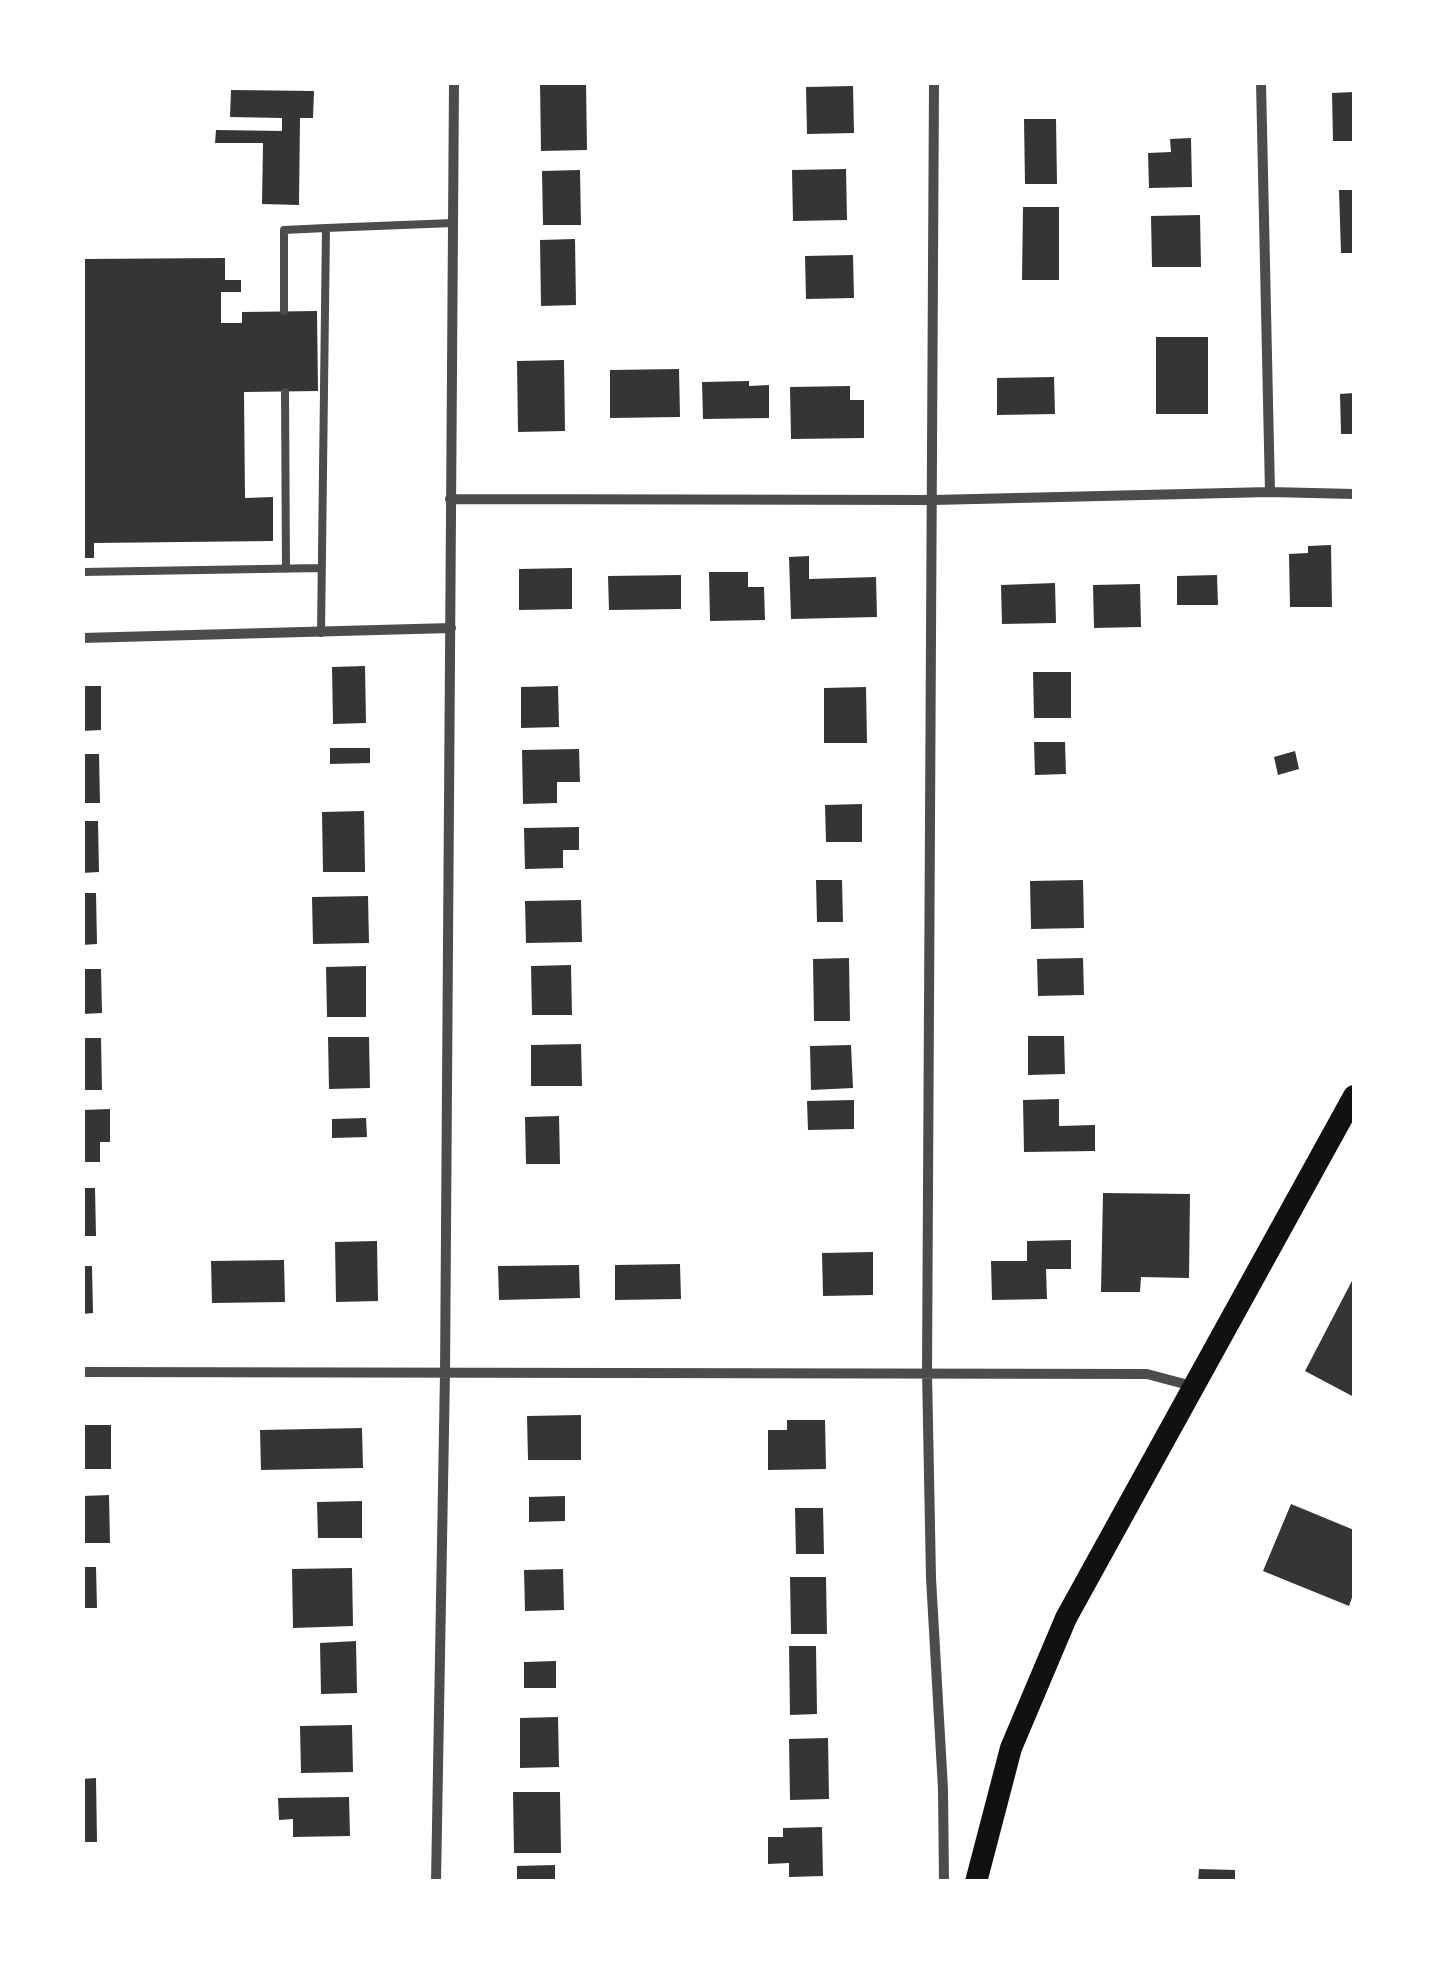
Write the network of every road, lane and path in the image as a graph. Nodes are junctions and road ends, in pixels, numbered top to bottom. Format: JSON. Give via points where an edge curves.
{"nodes":[{"id":1,"x":454,"y":82,"type":"edge"},
{"id":2,"x":934,"y":82,"type":"edge"},
{"id":3,"x":1261,"y":82,"type":"edge"},
{"id":4,"x":453,"y":223,"type":"junction"},
{"id":5,"x":326,"y":228,"type":"junction"},
{"id":6,"x":284,"y":311,"type":"dead end"},
{"id":7,"x":285,"y":392,"type":"dead end"},
{"id":8,"x":1270,"y":492,"type":"junction"},
{"id":9,"x":1354,"y":494,"type":"edge"},
{"id":10,"x":450,"y":499,"type":"junction"},
{"id":11,"x":932,"y":500,"type":"junction"},
{"id":12,"x":321,"y":568,"type":"junction"},
{"id":13,"x":286,"y":569,"type":"junction"},
{"id":14,"x":82,"y":572,"type":"edge"},
{"id":15,"x":450,"y":628,"type":"junction"},
{"id":16,"x":321,"y":632,"type":"junction"},
{"id":17,"x":82,"y":638,"type":"edge"},
{"id":18,"x":1354,"y":1096,"type":"edge"},
{"id":19,"x":82,"y":1372,"type":"edge"},
{"id":20,"x":927,"y":1372,"type":"junction"},
{"id":21,"x":445,"y":1373,"type":"junction"},
{"id":22,"x":1192,"y":1386,"type":"junction"},
{"id":23,"x":436,"y":1882,"type":"edge"},
{"id":24,"x":944,"y":1882,"type":"edge"},
{"id":25,"x":976,"y":1882,"type":"edge"}],
"edges":[{"from":1,"to":4,"type":"street"},
{"from":2,"to":11,"type":"street"},
{"from":3,"to":8,"type":"street"},
{"from":4,"to":5,"type":"lane"},
{"from":4,"to":10,"type":"street"},
{"from":5,"to":6,"type":"lane","via":[[284,230]]},
{"from":5,"to":12,"type":"lane"},
{"from":7,"to":13,"type":"lane"},
{"from":8,"to":9,"type":"street"},
{"from":8,"to":11,"type":"street"},
{"from":10,"to":11,"type":"street"},
{"from":10,"to":15,"type":"street"},
{"from":11,"to":20,"type":"street"},
{"from":12,"to":13,"type":"lane"},
{"from":12,"to":16,"type":"lane"},
{"from":13,"to":14,"type":"lane"},
{"from":15,"to":16,"type":"street"},
{"from":15,"to":21,"type":"street"},
{"from":16,"to":17,"type":"street"},
{"from":18,"to":22,"type":"main road"},
{"from":19,"to":21,"type":"street"},
{"from":20,"to":21,"type":"street"},
{"from":20,"to":22,"type":"street","via":[[1148,1374]]},
{"from":20,"to":24,"type":"street"},
{"from":21,"to":23,"type":"street"},
{"from":22,"to":25,"type":"main road","via":[[1097,1557],[1032,1693]]}]}
